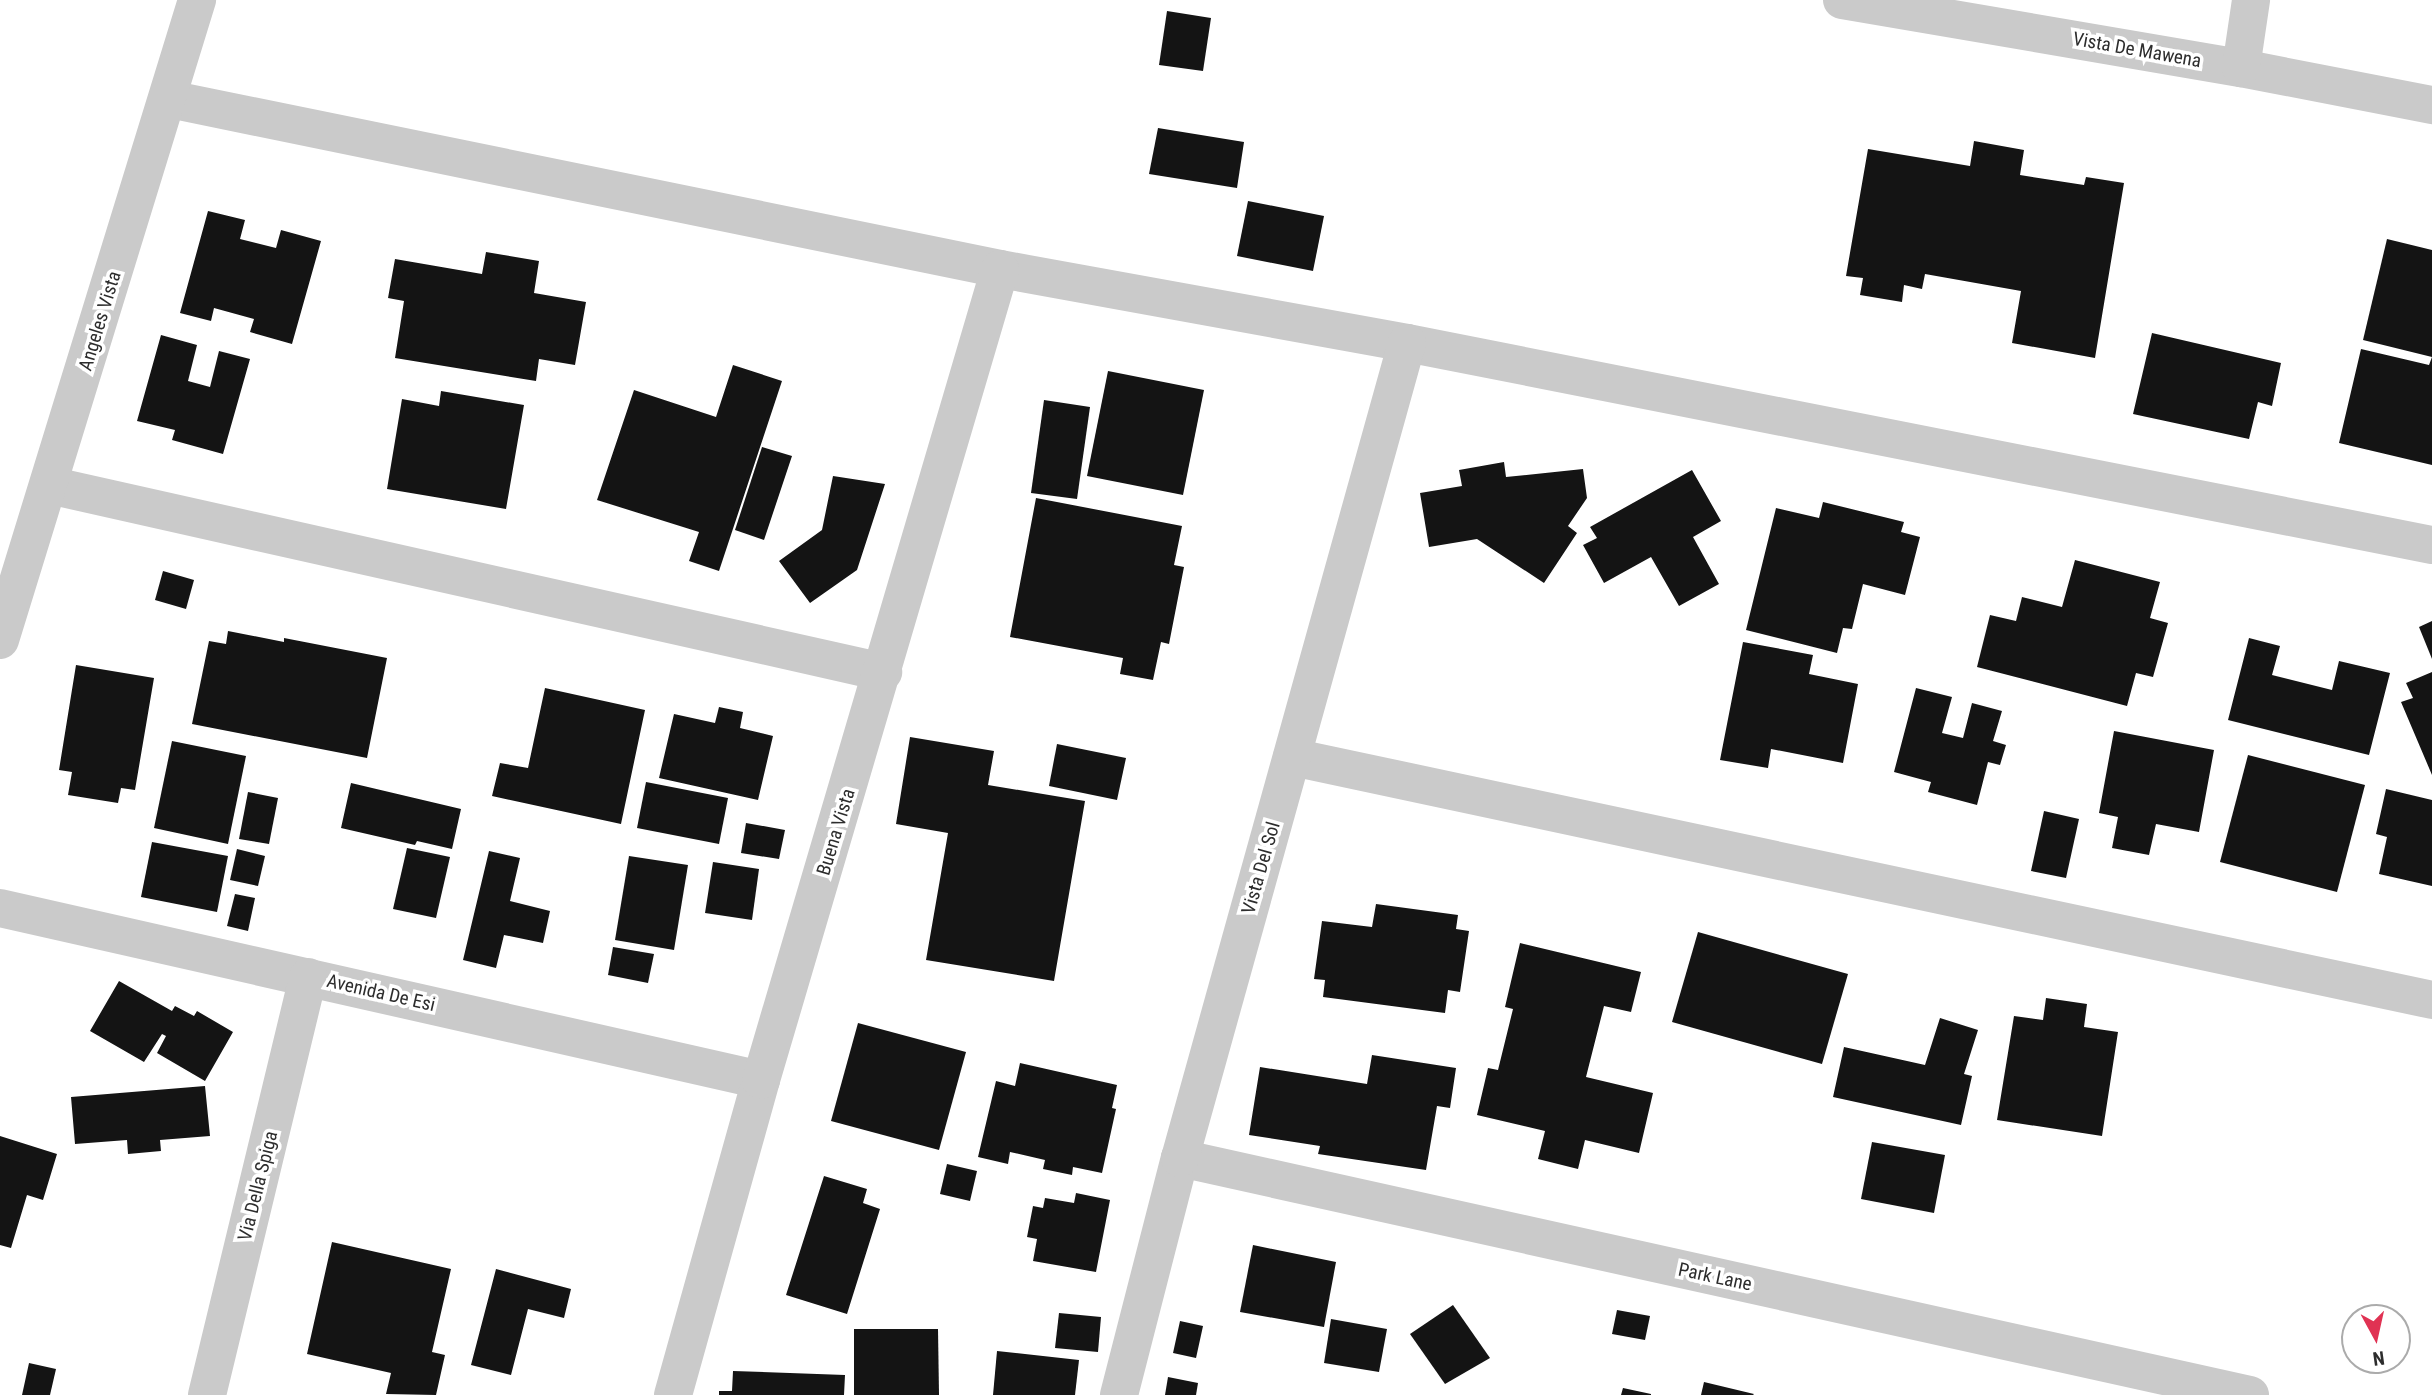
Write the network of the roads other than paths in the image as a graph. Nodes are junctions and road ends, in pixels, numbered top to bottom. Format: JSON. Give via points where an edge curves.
{"nodes":[{"id":1,"x":197,"y":0,"type":"edge"},
{"id":2,"x":1842,"y":0,"type":"edge"},
{"id":3,"x":2252,"y":0,"type":"edge"},
{"id":4,"x":2241,"y":68,"type":"junction"},
{"id":5,"x":169,"y":99,"type":"junction"},
{"id":6,"x":2432,"y":105,"type":"edge"},
{"id":7,"x":1000,"y":269,"type":"junction"},
{"id":8,"x":1407,"y":342,"type":"junction"},
{"id":9,"x":49,"y":485,"type":"junction"},
{"id":10,"x":2432,"y":545,"type":"edge"},
{"id":11,"x":0,"y":640,"type":"edge"},
{"id":12,"x":883,"y":672,"type":"junction"},
{"id":13,"x":1292,"y":757,"type":"junction"},
{"id":14,"x":0,"y":908,"type":"edge"},
{"id":15,"x":309,"y":977,"type":"junction"},
{"id":16,"x":2432,"y":1000,"type":"edge"},
{"id":17,"x":761,"y":1080,"type":"junction"},
{"id":18,"x":1180,"y":1158,"type":"junction"},
{"id":19,"x":207,"y":1395,"type":"edge"},
{"id":20,"x":673,"y":1395,"type":"edge"},
{"id":21,"x":1119,"y":1395,"type":"edge"},
{"id":22,"x":2250,"y":1395,"type":"edge"}],
"edges":[{"from":1,"to":5,"type":"street","name":"Angeles Vista"},
{"from":2,"to":4,"type":"street","name":"Vista De Mawena"},
{"from":3,"to":4,"type":"street"},
{"from":4,"to":6,"type":"street","name":"Vista De Mawena"},
{"from":5,"to":7,"type":"street"},
{"from":5,"to":9,"type":"street","name":"Angeles Vista"},
{"from":7,"to":8,"type":"street"},
{"from":7,"to":12,"type":"street","name":"Buena Vista"},
{"from":8,"to":10,"type":"street"},
{"from":8,"to":13,"type":"street","name":"Vista Del Sol"},
{"from":9,"to":11,"type":"street","name":"Angeles Vista"},
{"from":9,"to":12,"type":"street"},
{"from":12,"to":17,"type":"street","name":"Buena Vista"},
{"from":13,"to":16,"type":"street"},
{"from":13,"to":18,"type":"street","name":"Vista Del Sol"},
{"from":14,"to":15,"type":"street","name":"Avenida De Esi"},
{"from":15,"to":17,"type":"street","name":"Avenida De Esi"},
{"from":15,"to":19,"type":"street","name":"Via Della Spiga"},
{"from":17,"to":20,"type":"street","name":"Buena Vista"},
{"from":18,"to":21,"type":"street","name":"Vista Del Sol"},
{"from":18,"to":22,"type":"street","name":"Park Lane"}]}
